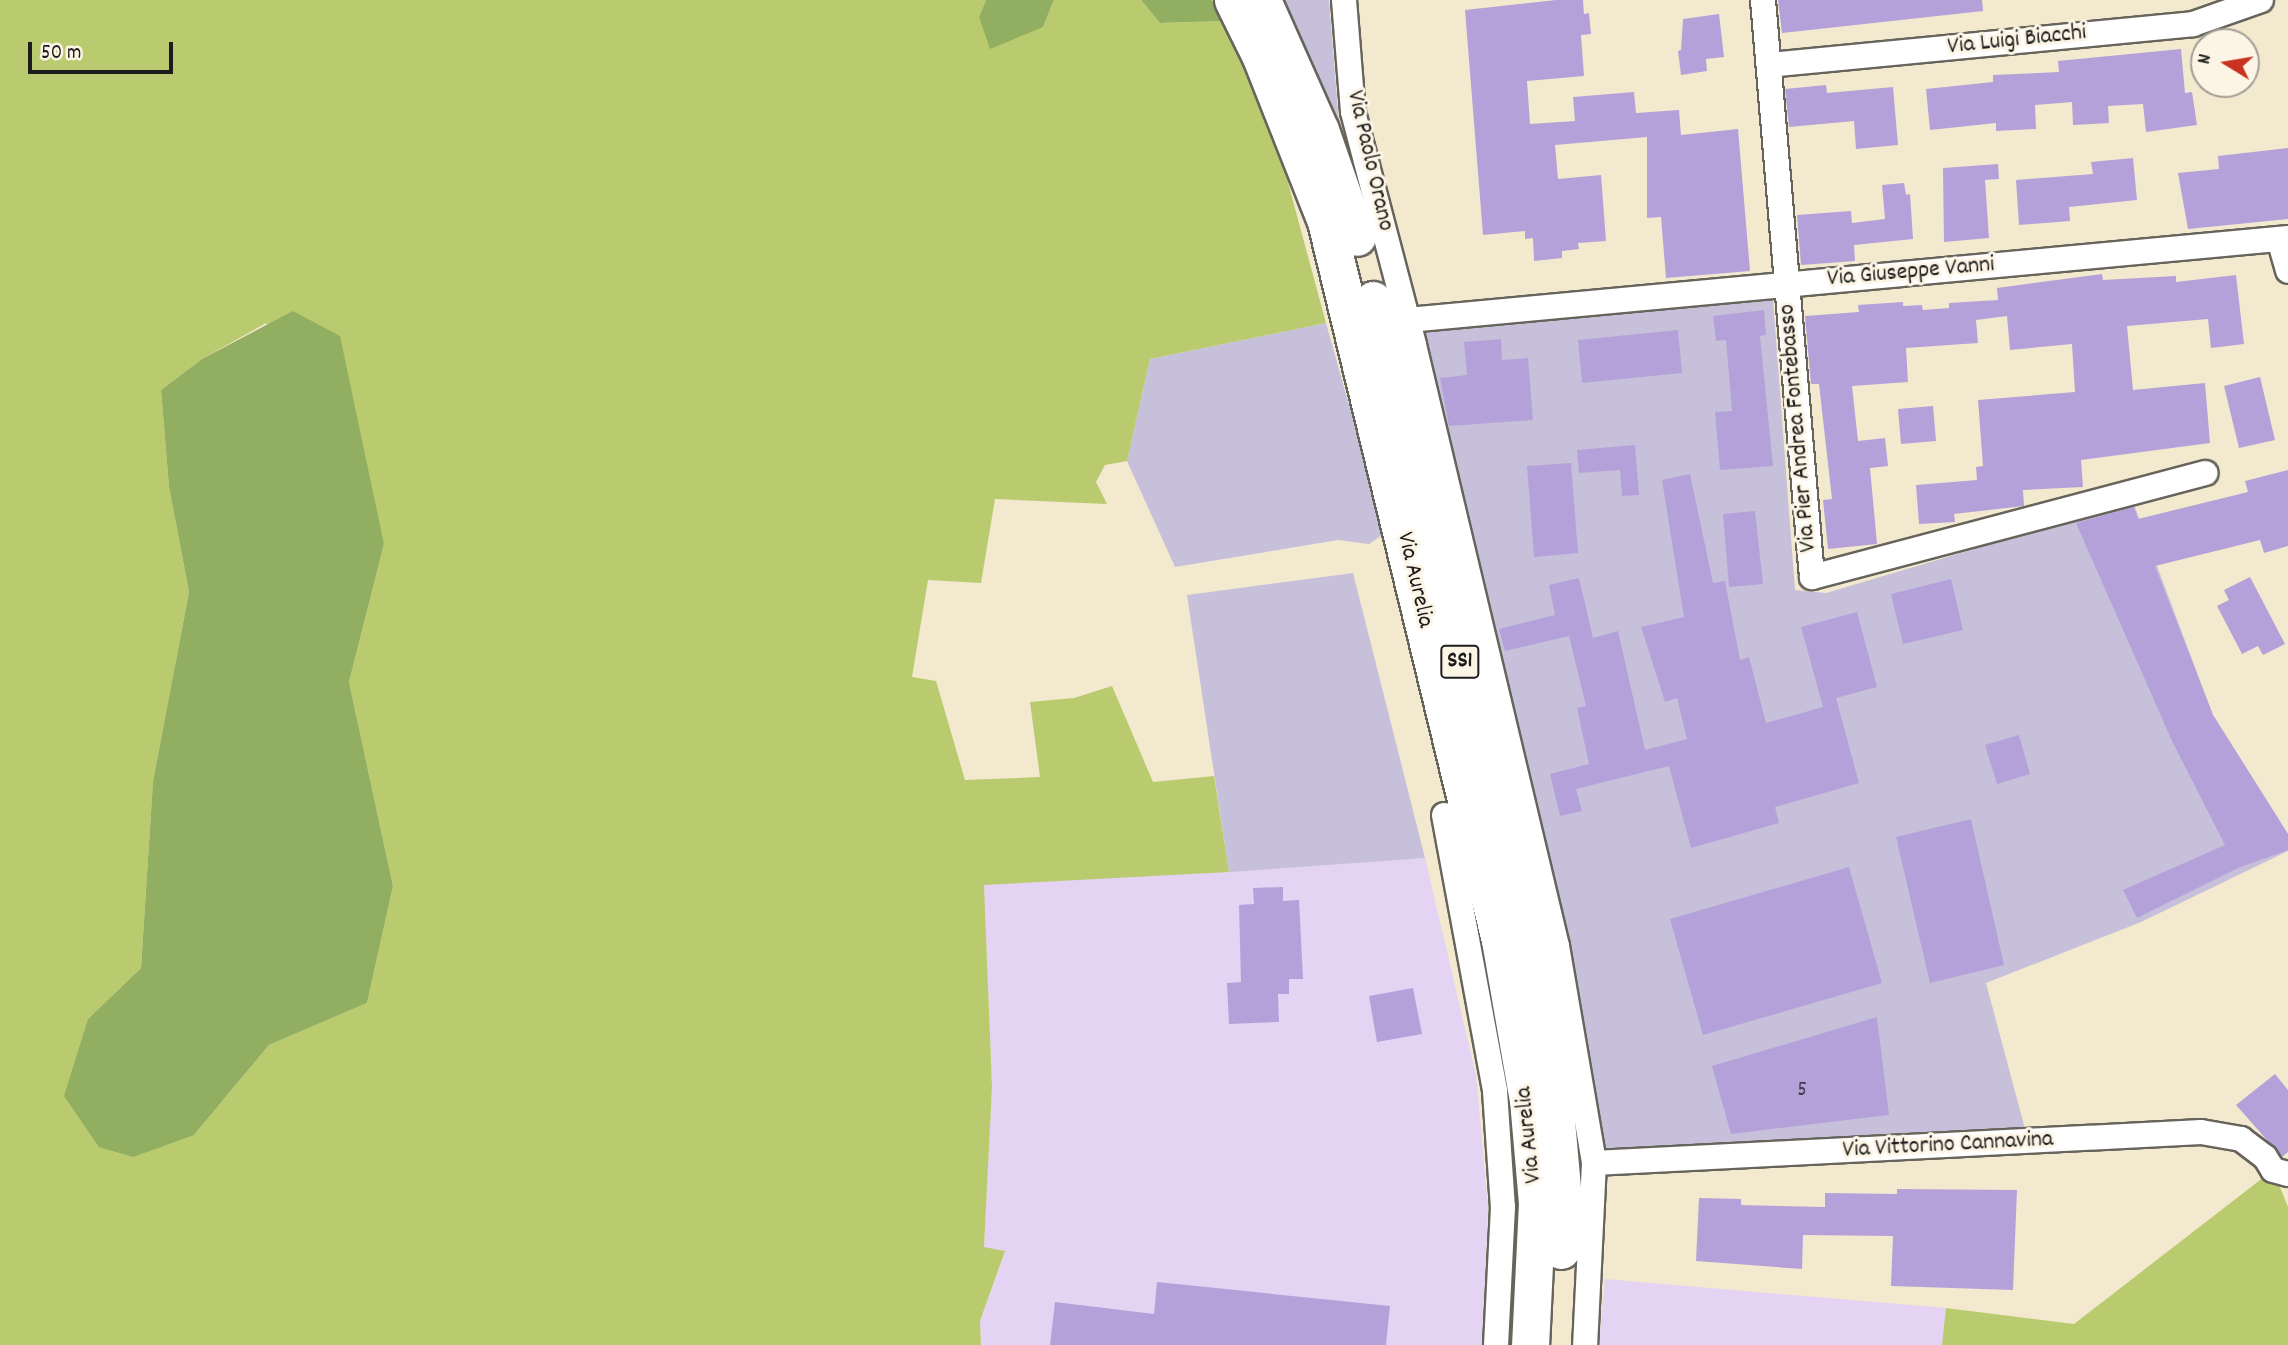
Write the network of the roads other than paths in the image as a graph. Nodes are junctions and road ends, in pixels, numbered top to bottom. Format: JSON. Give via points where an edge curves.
{"nodes":[{"id":1,"x":1233,"y":0,"type":"edge"},
{"id":2,"x":1262,"y":0,"type":"edge"},
{"id":3,"x":1344,"y":0,"type":"edge"},
{"id":4,"x":1763,"y":0,"type":"edge"},
{"id":5,"x":2261,"y":0,"type":"edge"},
{"id":6,"x":1769,"y":65,"type":"junction"},
{"id":7,"x":2284,"y":239,"type":"edge"},
{"id":8,"x":2288,"y":271,"type":"edge"},
{"id":9,"x":1786,"y":285,"type":"junction"},
{"id":10,"x":1408,"y":320,"type":"junction"},
{"id":11,"x":2206,"y":473,"type":"dead end"},
{"id":12,"x":1422,"y":614,"type":"junction"},
{"id":13,"x":1444,"y":815,"type":"joint"},
{"id":14,"x":1594,"y":1163,"type":"junction"},
{"id":15,"x":2288,"y":1174,"type":"edge"},
{"id":16,"x":1496,"y":1345,"type":"edge"},
{"id":17,"x":1530,"y":1345,"type":"edge"},
{"id":18,"x":1556,"y":1345,"type":"edge"},
{"id":19,"x":1586,"y":1345,"type":"edge"}],
"edges":[{"from":1,"to":12,"type":"highway","name":"Via Aurelia","number":"SS1","via":[[1267,69],[1326,221]]},
{"from":2,"to":18,"type":"highway","name":"Via Aurelia","number":"SS1","via":[[1320,130],[1353,222],[1525,933],[1553,1087],[1563,1200]]},
{"from":3,"to":10,"type":"street","name":"Via Paolo Orano","via":[[1353,112]]},
{"from":4,"to":6,"type":"street","name":"Via Pier Andrea Fontebasso"},
{"from":5,"to":6,"type":"street","name":"Via Luigi Biacchi","via":[[2193,23]]},
{"from":6,"to":9,"type":"street","name":"Via Pier Andrea Fontebasso"},
{"from":7,"to":8,"type":"street"},
{"from":7,"to":9,"type":"street","name":"Via Giuseppe Vanni"},
{"from":9,"to":10,"type":"street","name":"Via Giuseppe Vanni"},
{"from":9,"to":11,"type":"street","name":"Via Pier Andrea Fontebasso","via":[[1812,577]]},
{"from":10,"to":14,"type":"street","via":[[1557,946]]},
{"from":12,"to":13,"type":"highway","via":[[1423,666]]},
{"from":12,"to":17,"type":"highway","name":"Via Aurelia","number":"SS1","via":[[1500,940],[1528,1100],[1537,1203]]},
{"from":13,"to":16,"type":"street","name":"Via Aurelia","via":[[1495,1091],[1503,1207]]},
{"from":14,"to":15,"type":"street","name":"Via Vittorino Cannavina","via":[[2201,1132],[2241,1139],[2265,1157],[2273,1170]]},
{"from":14,"to":19,"type":"street"}]}
